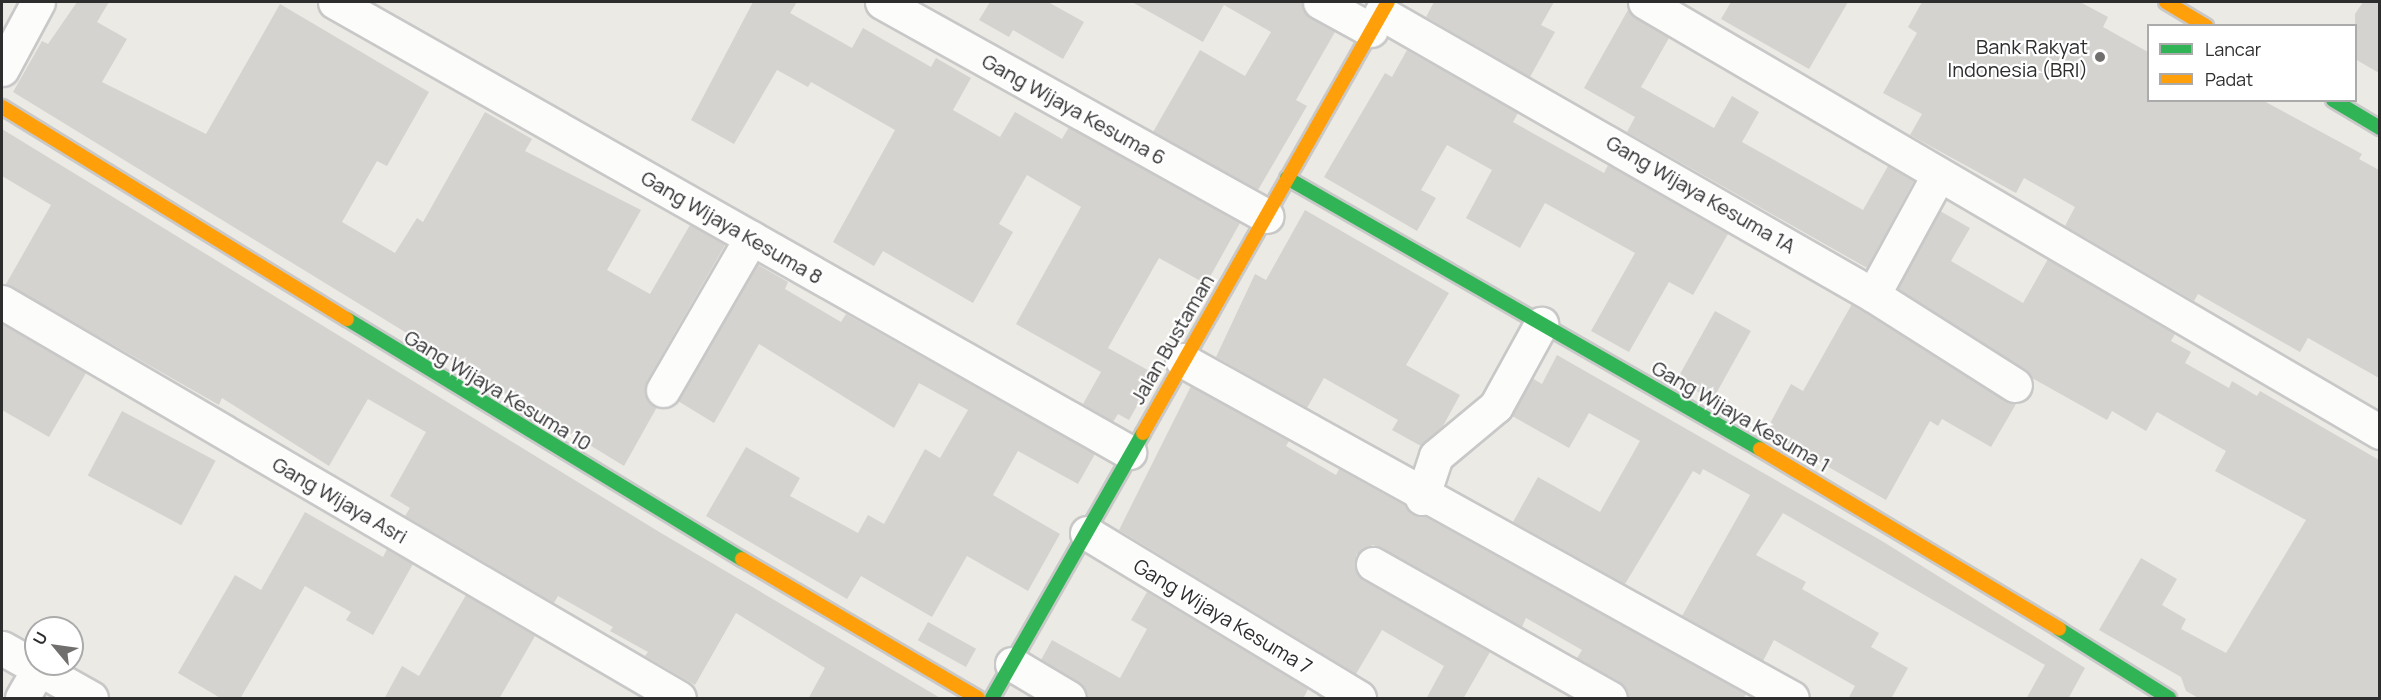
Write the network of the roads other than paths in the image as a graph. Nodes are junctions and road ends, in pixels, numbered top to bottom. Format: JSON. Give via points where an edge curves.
{"nodes":[{"id":1,"x":38,"y":2,"type":"edge"},
{"id":2,"x":335,"y":2,"type":"edge"},
{"id":3,"x":882,"y":2,"type":"edge"},
{"id":4,"x":1320,"y":2,"type":"edge"},
{"id":5,"x":1645,"y":2,"type":"edge"},
{"id":6,"x":2166,"y":2,"type":"edge"},
{"id":7,"x":1380,"y":15,"type":"edge"},
{"id":8,"x":12,"y":24,"type":"edge"},
{"id":9,"x":2203,"y":24,"type":"edge"},
{"id":10,"x":2,"y":69,"type":"edge"},
{"id":11,"x":2336,"y":102,"type":"edge"},
{"id":12,"x":2,"y":107,"type":"edge"},
{"id":13,"x":2379,"y":128,"type":"edge"},
{"id":14,"x":1938,"y":176,"type":"junction"},
{"id":15,"x":1287,"y":178,"type":"junction"},
{"id":16,"x":1266,"y":216,"type":"junction"},
{"id":17,"x":751,"y":238,"type":"junction"},
{"id":18,"x":1873,"y":295,"type":"junction"},
{"id":19,"x":2,"y":302,"type":"edge"},
{"id":20,"x":1541,"y":324,"type":"junction"},
{"id":21,"x":1182,"y":360,"type":"junction"},
{"id":22,"x":2014,"y":385,"type":"dead end"},
{"id":23,"x":663,"y":390,"type":"dead end"},
{"id":24,"x":2379,"y":432,"type":"edge"},
{"id":25,"x":1129,"y":452,"type":"junction"},
{"id":26,"x":1422,"y":498,"type":"junction"},
{"id":27,"x":1088,"y":533,"type":"junction"},
{"id":28,"x":1373,"y":564,"type":"dead end"},
{"id":29,"x":2,"y":648,"type":"edge"},
{"id":30,"x":24,"y":660,"type":"edge"},
{"id":31,"x":1012,"y":664,"type":"junction"},
{"id":32,"x":35,"y":676,"type":"edge"},
{"id":33,"x":51,"y":676,"type":"edge"},
{"id":34,"x":22,"y":699,"type":"edge"},
{"id":35,"x":91,"y":699,"type":"edge"},
{"id":36,"x":679,"y":699,"type":"edge"},
{"id":37,"x":978,"y":699,"type":"edge"},
{"id":38,"x":992,"y":699,"type":"edge"},
{"id":39,"x":1069,"y":699,"type":"edge"},
{"id":40,"x":1359,"y":699,"type":"edge"},
{"id":41,"x":1610,"y":699,"type":"edge"},
{"id":42,"x":1792,"y":699,"type":"edge"},
{"id":43,"x":2169,"y":699,"type":"edge"}],
"edges":[{"from":1,"to":8,"type":"street"},
{"from":2,"to":17,"type":"street","name":"Gang Wijaya Kesuma 8"},
{"from":3,"to":16,"type":"street","name":"Gang Wijaya Kesuma 6"},
{"from":4,"to":7,"type":"street","name":"Gang Wijaya Kesuma 1A"},
{"from":5,"to":14,"type":"street"},
{"from":6,"to":9,"type":"main road"},
{"from":7,"to":15,"type":"main road","name":"Jalan Bustaman"},
{"from":7,"to":18,"type":"street","name":"Gang Wijaya Kesuma 1A"},
{"from":8,"to":10,"type":"street"},
{"from":11,"to":13,"type":"main road"},
{"from":12,"to":37,"type":"main road","name":"Gang Wijaya Kesuma 10","via":[[661,511]]},
{"from":14,"to":18,"type":"street"},
{"from":14,"to":24,"type":"street"},
{"from":15,"to":16,"type":"main road","name":"Jalan Bustaman"},
{"from":15,"to":20,"type":"main road","name":"Gang Wijaya Kesuma 1"},
{"from":16,"to":21,"type":"main road","name":"Jalan Bustaman"},
{"from":17,"to":23,"type":"street"},
{"from":17,"to":25,"type":"street","name":"Gang Wijaya Kesuma 8"},
{"from":18,"to":22,"type":"street","name":"Gang Wijaya Kesuma 1A"},
{"from":19,"to":36,"type":"street","name":"Gang Wijaya Asri"},
{"from":20,"to":26,"type":"street","via":[[1496,406],[1436,456]]},
{"from":20,"to":43,"type":"main road","name":"Gang Wijaya Kesuma 1","via":[[1892,525]]},
{"from":21,"to":25,"type":"main road","name":"Jalan Bustaman"},
{"from":21,"to":26,"type":"street"},
{"from":25,"to":27,"type":"main road","name":"Jalan Bustaman"},
{"from":26,"to":42,"type":"street"},
{"from":27,"to":31,"type":"main road","name":"Jalan Bustaman"},
{"from":27,"to":40,"type":"street","name":"Gang Wijaya Kesuma 7"},
{"from":28,"to":41,"type":"street"},
{"from":29,"to":30,"type":"street"},
{"from":31,"to":38,"type":"main road","name":"Jalan Bustaman"},
{"from":31,"to":39,"type":"street"},
{"from":32,"to":34,"type":"street"},
{"from":33,"to":35,"type":"street"}]}
